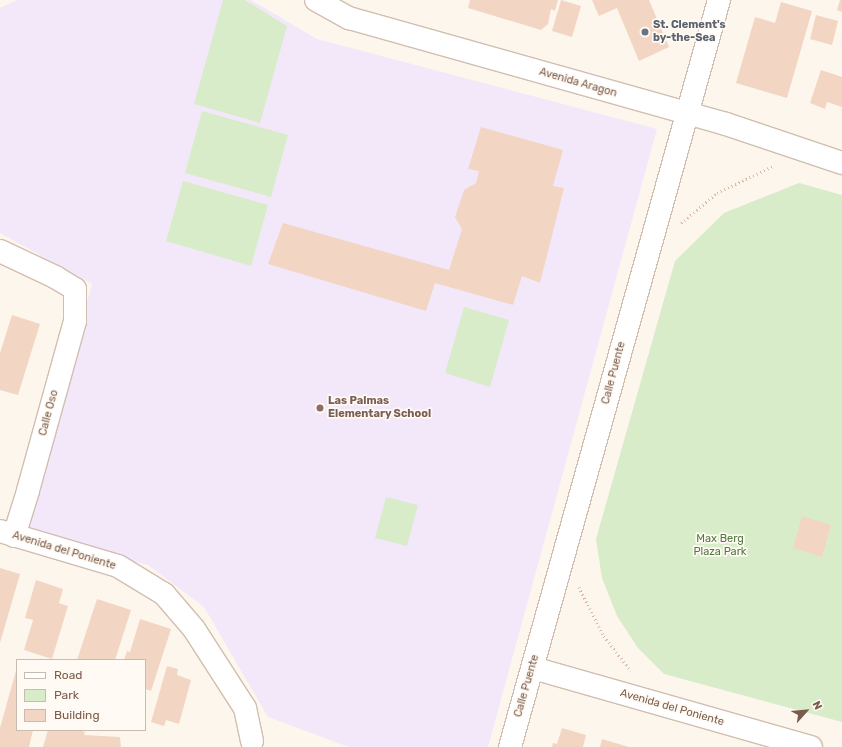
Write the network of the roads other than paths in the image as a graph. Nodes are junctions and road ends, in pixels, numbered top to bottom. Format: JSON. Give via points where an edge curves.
{"nodes":[{"id":1,"x":316,"y":0,"type":"edge"},
{"id":2,"x":719,"y":0,"type":"edge"},
{"id":3,"x":686,"y":113,"type":"junction"},
{"id":4,"x":842,"y":163,"type":"edge"},
{"id":5,"x":0,"y":251,"type":"edge"},
{"id":6,"x":7,"y":533,"type":"edge"},
{"id":7,"x":533,"y":668,"type":"junction"},
{"id":8,"x":253,"y":745,"type":"edge"},
{"id":9,"x":510,"y":747,"type":"edge"},
{"id":10,"x":811,"y":747,"type":"edge"}],
"edges":[{"from":1,"to":3,"type":"street","name":"Avenida Aragon","via":[[349,18]]},
{"from":2,"to":3,"type":"street","name":"Calle Puente"},
{"from":3,"to":4,"type":"street","name":"Avenida Aragon"},
{"from":3,"to":7,"type":"street","name":"Calle Puente"},
{"from":5,"to":6,"type":"street","name":"Calle Oso","via":[[75,289],[75,321],[28,491]]},
{"from":6,"to":8,"type":"street","name":"Avenida del Poniente","via":[[118,566],[164,594],[194,628],[245,708]]},
{"from":7,"to":9,"type":"street","name":"Calle Puente"},
{"from":7,"to":10,"type":"street","name":"Avenida del Poniente"}]}
